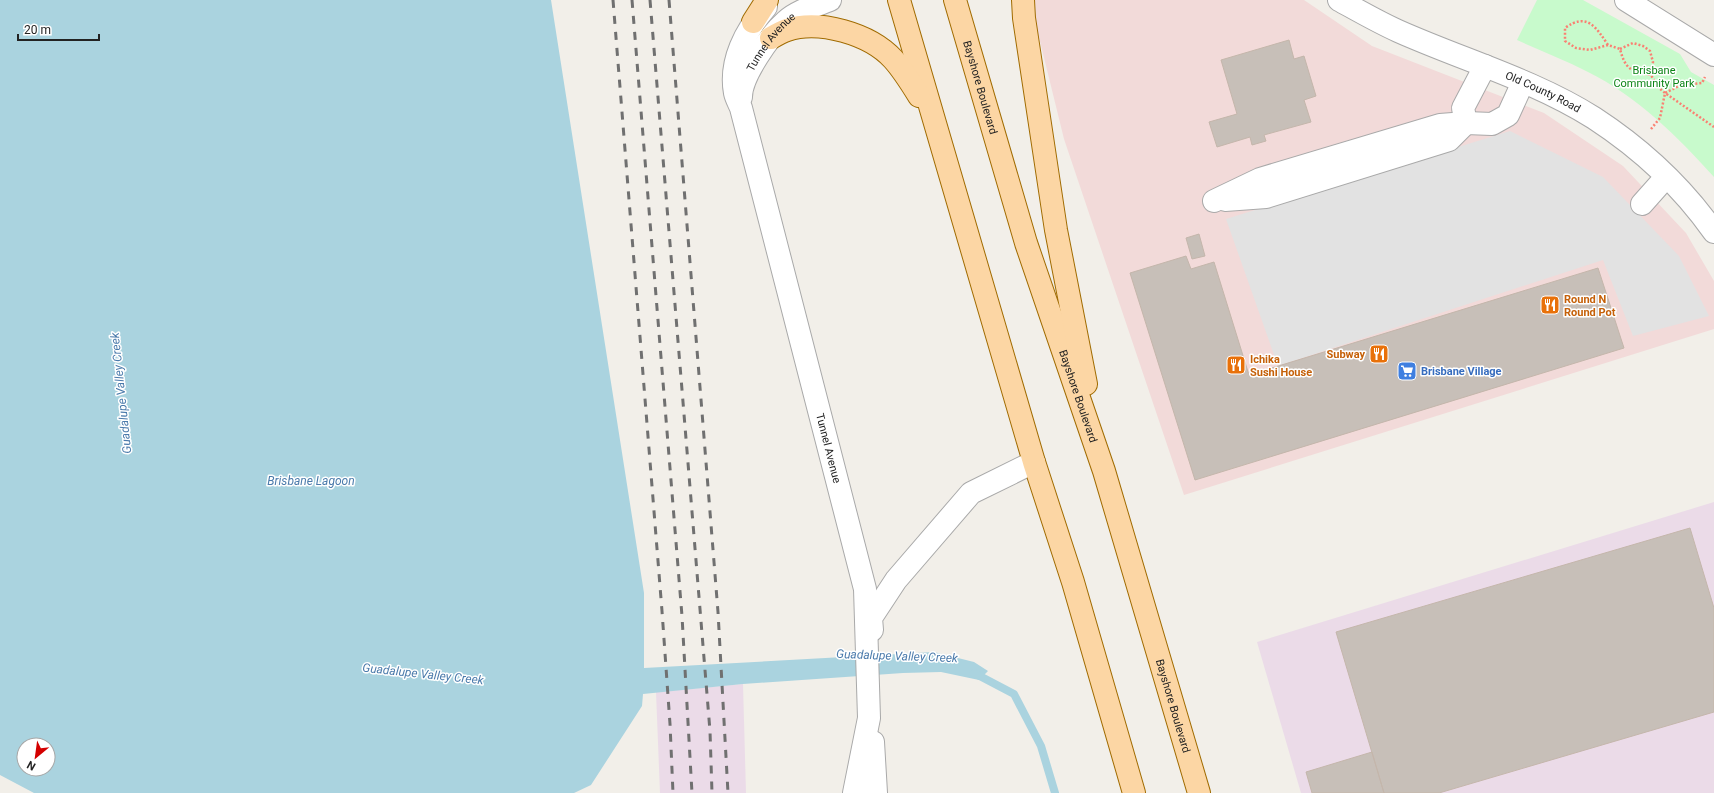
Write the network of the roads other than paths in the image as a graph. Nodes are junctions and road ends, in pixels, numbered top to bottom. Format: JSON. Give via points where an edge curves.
{"nodes":[{"id":1,"x":767,"y":0,"type":"edge"},
{"id":2,"x":772,"y":0,"type":"edge"},
{"id":3,"x":830,"y":0,"type":"edge"},
{"id":4,"x":899,"y":0,"type":"edge"},
{"id":5,"x":955,"y":0,"type":"edge"},
{"id":6,"x":1023,"y":0,"type":"edge"},
{"id":7,"x":1339,"y":0,"type":"edge"},
{"id":8,"x":1626,"y":0,"type":"edge"},
{"id":9,"x":753,"y":22,"type":"junction"},
{"id":10,"x":770,"y":38,"type":"junction"},
{"id":11,"x":1711,"y":63,"type":"edge"},
{"id":12,"x":1485,"y":66,"type":"junction"},
{"id":13,"x":1523,"y":82,"type":"junction"},
{"id":14,"x":741,"y":108,"type":"junction"},
{"id":15,"x":934,"y":120,"type":"junction"},
{"id":16,"x":1466,"y":123,"type":"junction"},
{"id":17,"x":1666,"y":177,"type":"junction"},
{"id":18,"x":1642,"y":204,"type":"dead end"},
{"id":19,"x":1714,"y":232,"type":"edge"},
{"id":20,"x":1034,"y":462,"type":"junction"},
{"id":21,"x":1104,"y":471,"type":"junction"},
{"id":22,"x":854,"y":793,"type":"edge"},
{"id":23,"x":876,"y":793,"type":"edge"},
{"id":24,"x":1134,"y":793,"type":"edge"},
{"id":25,"x":1199,"y":793,"type":"edge"}],
"edges":[{"from":1,"to":9,"type":"main road"},
{"from":2,"to":9,"type":"street","name":"Tunnel Avenue"},
{"from":3,"to":10,"type":"street","name":"Tunnel Avenue","via":[[803,10],[786,20]]},
{"from":4,"to":15,"type":"main road"},
{"from":5,"to":21,"type":"main road","name":"Bayshore Boulevard","via":[[1026,243]]},
{"from":6,"to":21,"type":"main road","via":[[1056,230]]},
{"from":7,"to":12,"type":"street","name":"Old County Road","via":[[1398,32]]},
{"from":8,"to":11,"type":"street"},
{"from":9,"to":14,"type":"street","name":"Tunnel Avenue","via":[[741,45],[735,69],[735,93]]},
{"from":10,"to":14,"type":"street","name":"Tunnel Avenue","via":[[758,54],[747,77],[741,93]]},
{"from":10,"to":15,"type":"main road","via":[[788,30],[808,27],[829,28],[852,33],[873,43],[892,58],[905,74]]},
{"from":12,"to":13,"type":"street","name":"Old County Road"},
{"from":12,"to":16,"type":"street","via":[[1463,108]]},
{"from":13,"to":16,"type":"street","via":[[1508,115],[1492,124]]},
{"from":13,"to":17,"type":"street","name":"Old County Road","via":[[1594,118],[1650,161]]},
{"from":14,"to":22,"type":"street","name":"Tunnel Avenue","via":[[864,590],[870,718]]},
{"from":15,"to":20,"type":"main road"},
{"from":16,"to":16,"type":"street","via":[[1440,125],[1260,179],[1214,200],[1266,197],[1449,140]]},
{"from":17,"to":18,"type":"street"},
{"from":17,"to":19,"type":"street","name":"Old County Road"},
{"from":20,"to":23,"type":"street","via":[[971,493],[896,580],[872,618]]},
{"from":20,"to":24,"type":"main road","via":[[1073,582]]},
{"from":21,"to":25,"type":"main road","name":"Bayshore Boulevard"}]}
